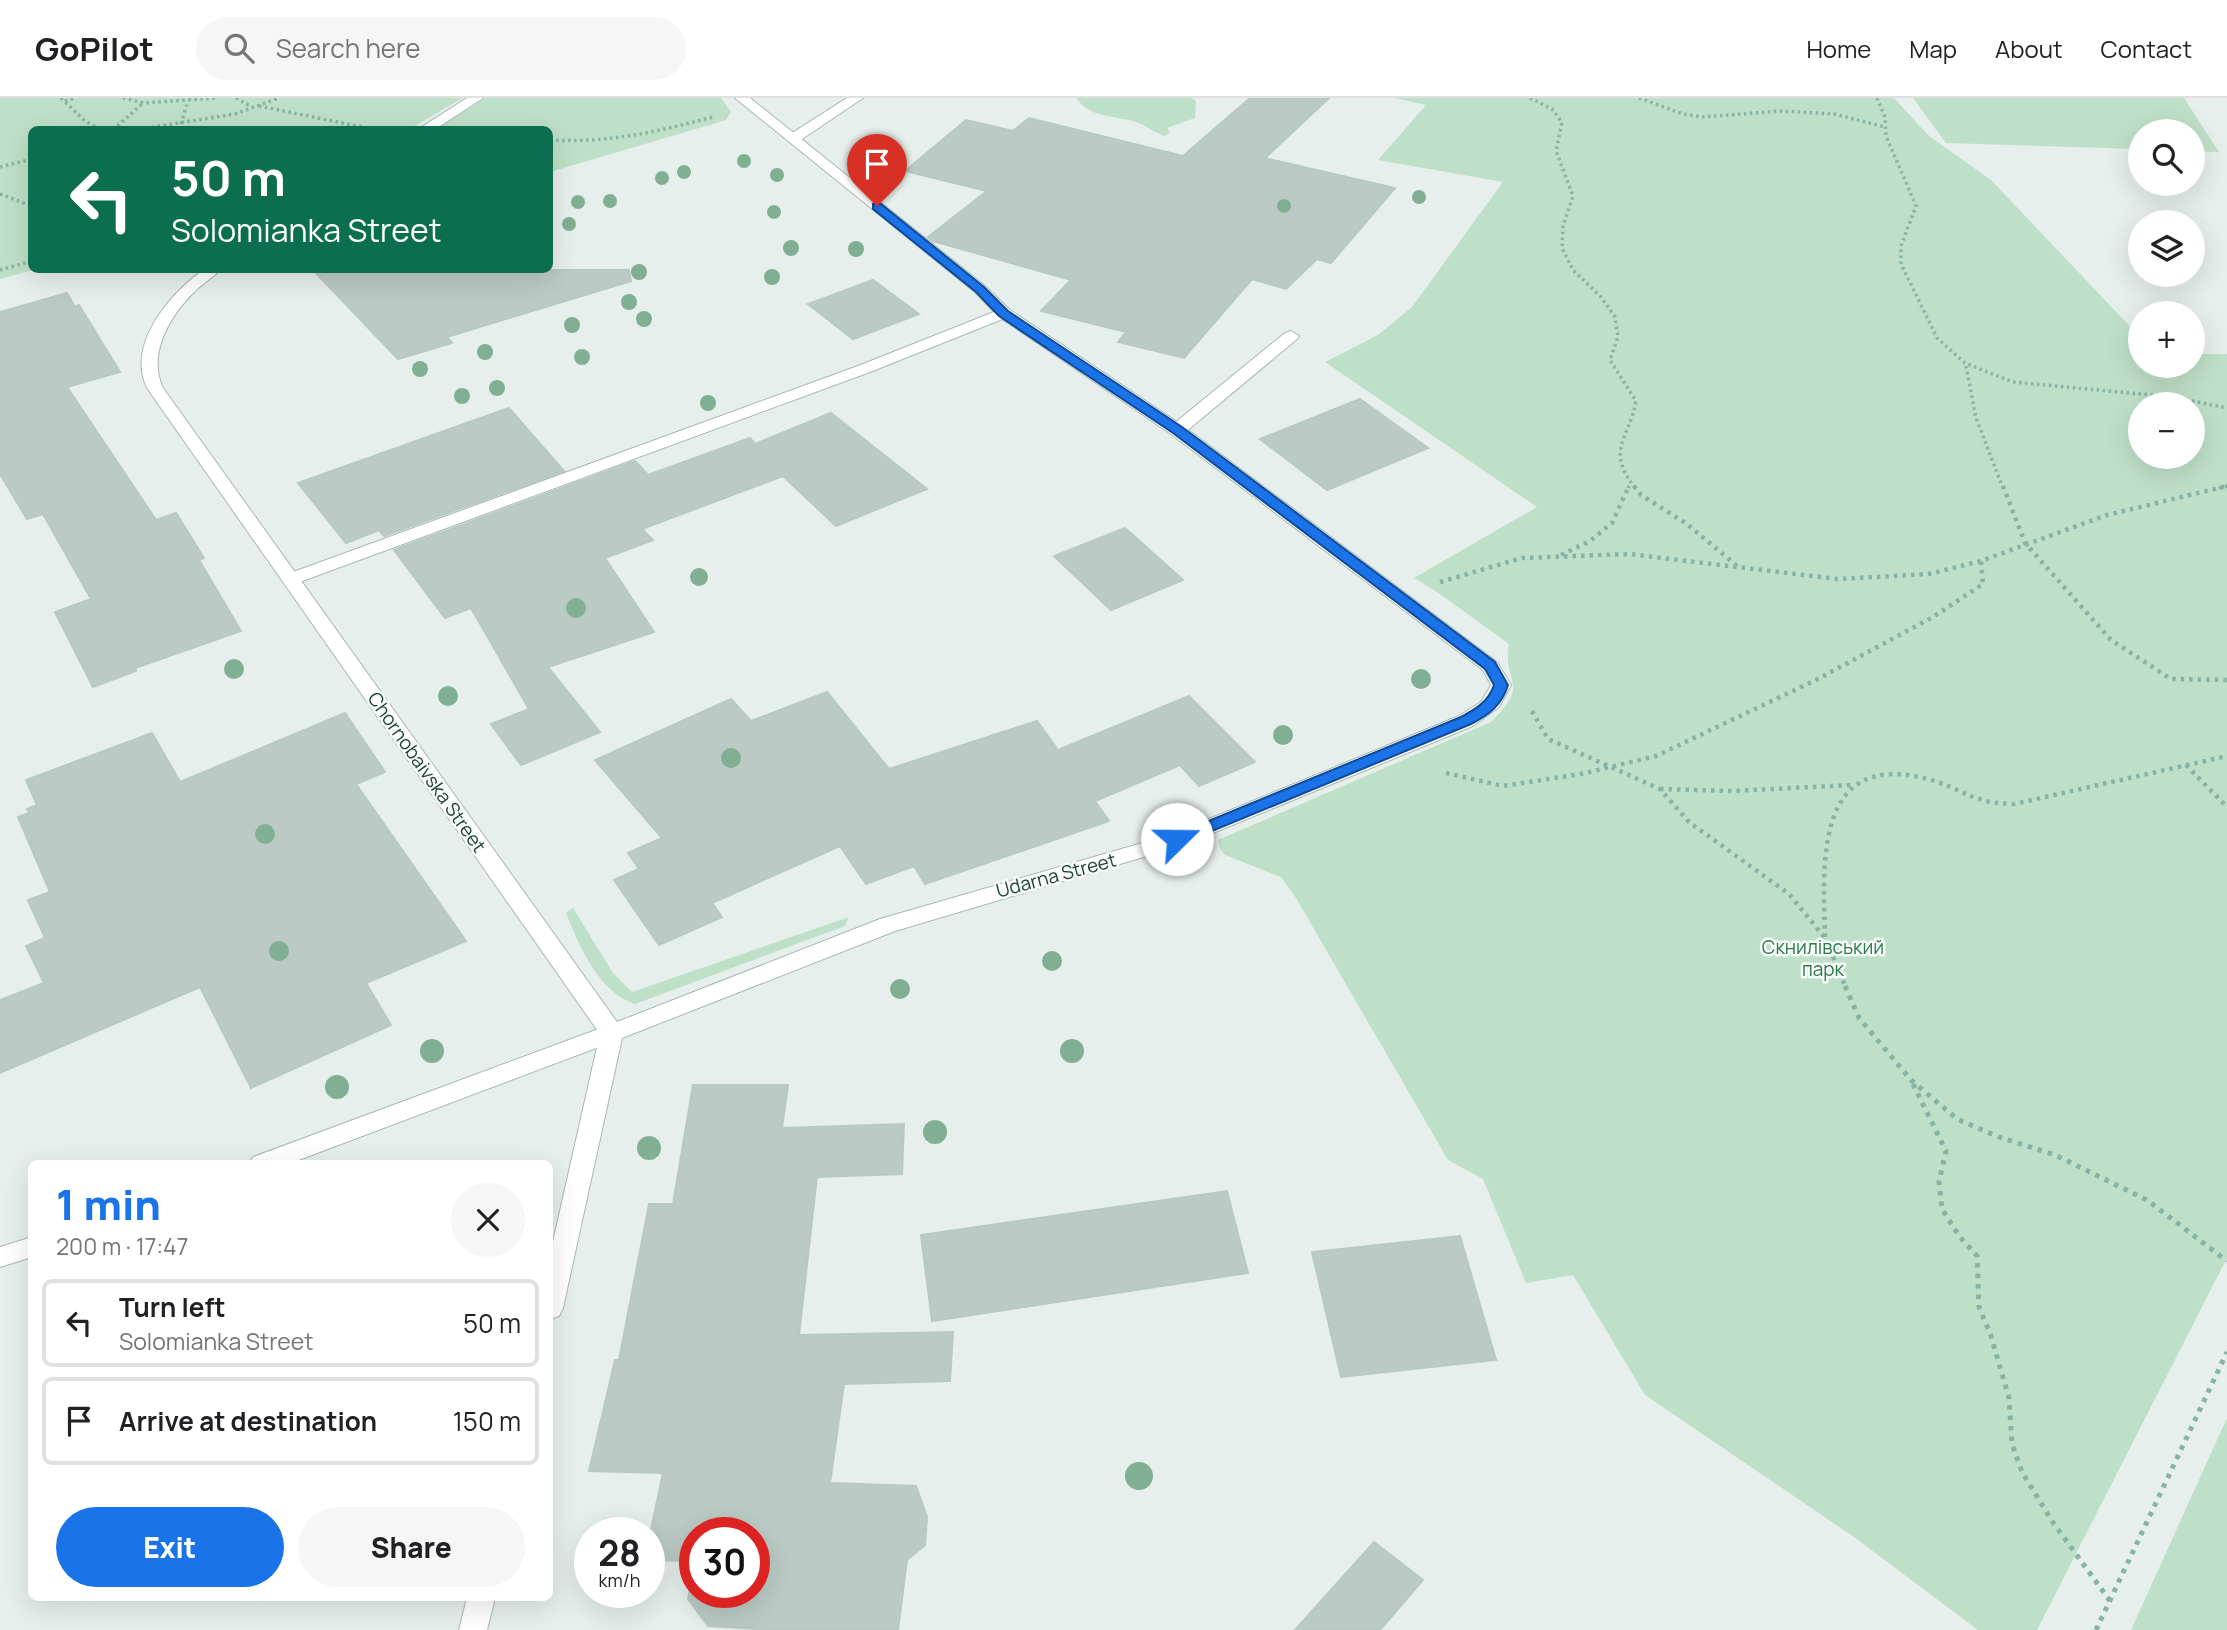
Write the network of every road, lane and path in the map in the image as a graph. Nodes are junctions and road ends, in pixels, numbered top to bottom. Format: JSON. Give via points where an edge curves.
{"nodes":[{"id":1,"x":76,"y":98,"type":"edge"},
{"id":2,"x":123,"y":98,"type":"edge"},
{"id":3,"x":216,"y":98,"type":"edge"},
{"id":4,"x":236,"y":98,"type":"edge"},
{"id":5,"x":279,"y":98,"type":"edge"},
{"id":6,"x":476,"y":98,"type":"edge"},
{"id":7,"x":856,"y":98,"type":"edge"},
{"id":8,"x":1530,"y":98,"type":"edge"},
{"id":9,"x":1639,"y":98,"type":"edge"},
{"id":10,"x":1877,"y":98,"type":"edge"},
{"id":11,"x":63,"y":100,"type":"edge"},
{"id":12,"x":188,"y":101,"type":"junction"},
{"id":13,"x":748,"y":102,"type":"edge"},
{"id":14,"x":144,"y":103,"type":"junction"},
{"id":15,"x":258,"y":106,"type":"junction"},
{"id":16,"x":253,"y":108,"type":"junction"},
{"id":17,"x":181,"y":124,"type":"junction"},
{"id":18,"x":94,"y":126,"type":"edge"},
{"id":19,"x":118,"y":126,"type":"edge"},
{"id":20,"x":165,"y":126,"type":"edge"},
{"id":21,"x":357,"y":126,"type":"edge"},
{"id":22,"x":430,"y":126,"type":"edge"},
{"id":23,"x":1885,"y":127,"type":"junction"},
{"id":24,"x":794,"y":138,"type":"junction"},
{"id":25,"x":553,"y":140,"type":"edge"},
{"id":26,"x":28,"y":160,"type":"edge"},
{"id":27,"x":0,"y":167,"type":"edge"},
{"id":28,"x":0,"y":194,"type":"edge"},
{"id":29,"x":28,"y":204,"type":"edge"},
{"id":30,"x":28,"y":262,"type":"edge"},
{"id":31,"x":0,"y":270,"type":"edge"},
{"id":32,"x":206,"y":273,"type":"edge"},
{"id":33,"x":1004,"y":313,"type":"junction"},
{"id":34,"x":1292,"y":336,"type":"dead end"},
{"id":35,"x":1966,"y":365,"type":"junction"},
{"id":36,"x":2227,"y":408,"type":"edge"},
{"id":37,"x":1177,"y":430,"type":"junction"},
{"id":38,"x":1630,"y":484,"type":"junction"},
{"id":39,"x":2227,"y":486,"type":"edge"},
{"id":40,"x":2025,"y":543,"type":"junction"},
{"id":41,"x":1558,"y":557,"type":"junction"},
{"id":42,"x":1981,"y":561,"type":"junction"},
{"id":43,"x":1738,"y":568,"type":"junction"},
{"id":44,"x":290,"y":579,"type":"junction"},
{"id":45,"x":1400,"y":597,"type":"junction"},
{"id":46,"x":1490,"y":666,"type":"junction"},
{"id":47,"x":2227,"y":680,"type":"edge"},
{"id":48,"x":1397,"y":749,"type":"junction"},
{"id":49,"x":2227,"y":756,"type":"edge"},
{"id":50,"x":2186,"y":765,"type":"junction"},
{"id":51,"x":1611,"y":768,"type":"junction"},
{"id":52,"x":1852,"y":785,"type":"junction"},
{"id":53,"x":1660,"y":789,"type":"junction"},
{"id":54,"x":2227,"y":807,"type":"edge"},
{"id":55,"x":1825,"y":937,"type":"junction"},
{"id":56,"x":612,"y":1033,"type":"junction"},
{"id":57,"x":1911,"y":1080,"type":"junction"},
{"id":58,"x":272,"y":1160,"type":"edge"},
{"id":59,"x":28,"y":1248,"type":"edge"},
{"id":60,"x":0,"y":1258,"type":"edge"},
{"id":61,"x":2227,"y":1261,"type":"edge"},
{"id":62,"x":553,"y":1295,"type":"edge"},
{"id":63,"x":2227,"y":1352,"type":"edge"},
{"id":64,"x":480,"y":1601,"type":"edge"},
{"id":65,"x":2110,"y":1601,"type":"junction"},
{"id":66,"x":473,"y":1630,"type":"edge"},
{"id":67,"x":2096,"y":1630,"type":"edge"}],
"edges":[{"from":1,"to":11,"type":"path"},
{"from":2,"to":14,"type":"path"},
{"from":3,"to":12,"type":"path"},
{"from":4,"to":16,"type":"path"},
{"from":5,"to":15,"type":"path"},
{"from":6,"to":22,"type":"street"},
{"from":7,"to":24,"type":"street"},
{"from":8,"to":38,"type":"path","via":[[1549,107],[1563,125],[1556,151],[1573,196],[1562,224],[1566,261],[1609,304],[1617,320],[1618,341],[1610,360],[1636,401],[1619,446]]},
{"from":9,"to":23,"type":"path","via":[[1702,117],[1781,111],[1834,114]]},
{"from":10,"to":23,"type":"path"},
{"from":11,"to":18,"type":"path"},
{"from":12,"to":14,"type":"path"},
{"from":12,"to":17,"type":"path"},
{"from":13,"to":24,"type":"street"},
{"from":13,"to":25,"type":"path","via":[[655,132],[590,142]]},
{"from":14,"to":19,"type":"path"},
{"from":15,"to":16,"type":"path"},
{"from":15,"to":21,"type":"path"},
{"from":16,"to":17,"type":"path"},
{"from":17,"to":20,"type":"path"},
{"from":23,"to":35,"type":"path","via":[[1916,206],[1899,254],[1904,270],[1932,327],[1946,348]]},
{"from":24,"to":33,"type":"street"},
{"from":26,"to":27,"type":"path"},
{"from":28,"to":29,"type":"path"},
{"from":30,"to":31,"type":"path"},
{"from":32,"to":44,"type":"street","name":"Chornobaivska Street","via":[[175,303],[158,330],[150,360],[152,379]]},
{"from":33,"to":37,"type":"street"},
{"from":33,"to":44,"type":"street","via":[[864,369]]},
{"from":34,"to":37,"type":"street"},
{"from":35,"to":36,"type":"path","via":[[2012,382],[2161,396]]},
{"from":35,"to":40,"type":"path","via":[[1976,418]]},
{"from":37,"to":45,"type":"street"},
{"from":38,"to":41,"type":"path","via":[[1612,523],[1590,541]]},
{"from":38,"to":43,"type":"path"},
{"from":39,"to":40,"type":"path","via":[[2106,515]]},
{"from":40,"to":42,"type":"path"},
{"from":40,"to":47,"type":"path","via":[[2111,640],[2171,679]]},
{"from":41,"to":43,"type":"path","via":[[1629,554]]},
{"from":41,"to":45,"type":"path","via":[[1522,558],[1452,576]]},
{"from":42,"to":43,"type":"path","via":[[1929,574],[1837,579]]},
{"from":42,"to":51,"type":"path","via":[[1983,584],[1933,617],[1818,679],[1656,756]]},
{"from":44,"to":56,"type":"street","name":"Chornobaivska Street"},
{"from":45,"to":46,"type":"street"},
{"from":46,"to":48,"type":"street","name":"Udarna Street","via":[[1501,685],[1485,711]]},
{"from":46,"to":51,"type":"path","via":[[1525,692],[1548,739]]},
{"from":48,"to":51,"type":"path","via":[[1447,773],[1503,786]]},
{"from":48,"to":56,"type":"street","name":"Udarna Street","via":[[1177,839],[888,925]]},
{"from":49,"to":50,"type":"path"},
{"from":50,"to":52,"type":"path","via":[[2014,804],[1982,803],[1917,777],[1877,777]]},
{"from":50,"to":54,"type":"path"},
{"from":51,"to":53,"type":"path"},
{"from":52,"to":53,"type":"path","via":[[1774,791]]},
{"from":52,"to":55,"type":"path","via":[[1831,813],[1824,857]]},
{"from":53,"to":55,"type":"path","via":[[1689,822],[1789,894]]},
{"from":55,"to":57,"type":"path","via":[[1859,1018]]},
{"from":56,"to":58,"type":"street","name":"Udarna Street"},
{"from":56,"to":62,"type":"street"},
{"from":57,"to":61,"type":"path","via":[[1958,1119],[2055,1155],[2147,1200]]},
{"from":57,"to":65,"type":"path","via":[[1946,1151],[1939,1182],[1942,1209],[1977,1256],[1979,1307],[2009,1398],[2012,1444],[2022,1472]]},
{"from":59,"to":60,"type":"street"},
{"from":63,"to":65,"type":"path"},
{"from":64,"to":66,"type":"street"},
{"from":65,"to":67,"type":"path"}]}
